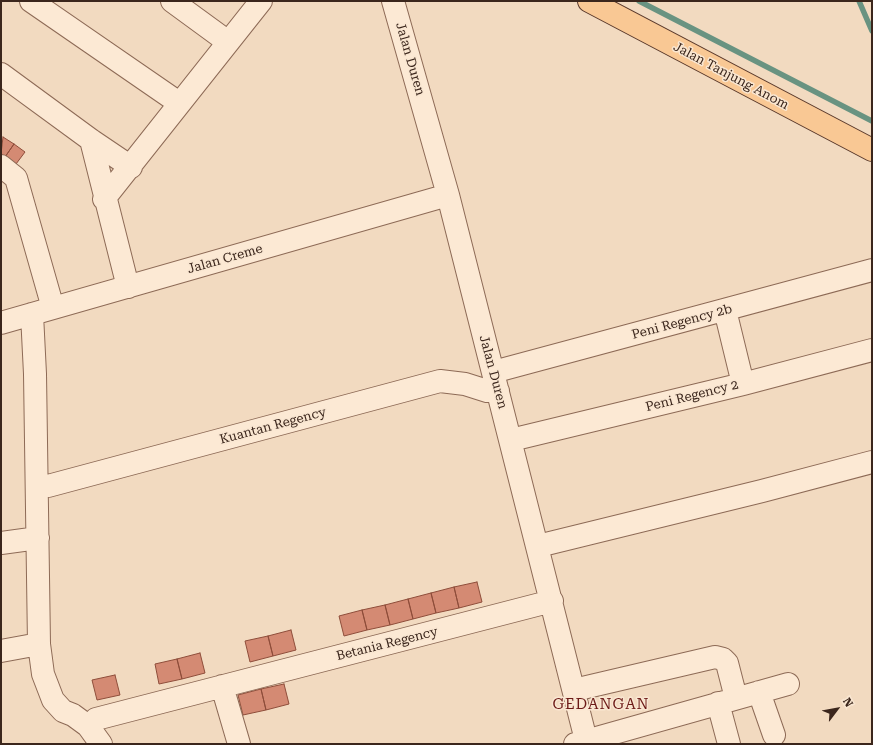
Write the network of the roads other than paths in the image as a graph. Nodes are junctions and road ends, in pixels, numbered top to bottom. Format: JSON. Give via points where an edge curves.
{"nodes":[{"id":1,"x":31,"y":1,"type":"edge"},
{"id":2,"x":172,"y":1,"type":"edge"},
{"id":3,"x":261,"y":1,"type":"edge"},
{"id":4,"x":393,"y":1,"type":"edge"},
{"id":5,"x":589,"y":1,"type":"edge"},
{"id":6,"x":228,"y":42,"type":"junction"},
{"id":7,"x":1,"y":74,"type":"edge"},
{"id":8,"x":179,"y":102,"type":"junction"},
{"id":9,"x":91,"y":140,"type":"junction"},
{"id":10,"x":872,"y":150,"type":"edge"},
{"id":11,"x":1,"y":166,"type":"edge"},
{"id":12,"x":131,"y":167,"type":"junction"},
{"id":13,"x":448,"y":194,"type":"junction"},
{"id":14,"x":104,"y":199,"type":"junction"},
{"id":15,"x":872,"y":270,"type":"edge"},
{"id":16,"x":128,"y":287,"type":"junction"},
{"id":17,"x":53,"y":308,"type":"junction"},
{"id":18,"x":725,"y":310,"type":"junction"},
{"id":19,"x":32,"y":314,"type":"junction"},
{"id":20,"x":1,"y":323,"type":"edge"},
{"id":21,"x":872,"y":350,"type":"edge"},
{"id":22,"x":495,"y":381,"type":"junction"},
{"id":23,"x":744,"y":384,"type":"junction"},
{"id":24,"x":511,"y":440,"type":"junction"},
{"id":25,"x":872,"y":462,"type":"edge"},
{"id":26,"x":48,"y":486,"type":"dead end"},
{"id":27,"x":38,"y":538,"type":"junction"},
{"id":28,"x":1,"y":543,"type":"edge"},
{"id":29,"x":538,"y":546,"type":"junction"},
{"id":30,"x":552,"y":601,"type":"junction"},
{"id":31,"x":39,"y":644,"type":"junction"},
{"id":32,"x":1,"y":651,"type":"edge"},
{"id":33,"x":788,"y":684,"type":"dead end"},
{"id":34,"x":222,"y":686,"type":"junction"},
{"id":35,"x":574,"y":690,"type":"junction"},
{"id":36,"x":759,"y":692,"type":"junction"},
{"id":37,"x":727,"y":701,"type":"junction"},
{"id":38,"x":96,"y":719,"type":"dead end"},
{"id":39,"x":774,"y":735,"type":"dead end"},
{"id":40,"x":583,"y":743,"type":"edge"},
{"id":41,"x":101,"y":744,"type":"edge"},
{"id":42,"x":239,"y":744,"type":"edge"},
{"id":43,"x":729,"y":744,"type":"edge"}],
"edges":[{"from":1,"to":8,"type":"street"},
{"from":2,"to":6,"type":"street"},
{"from":3,"to":6,"type":"street"},
{"from":4,"to":13,"type":"street","name":"Jalan Duren"},
{"from":5,"to":10,"type":"main road","name":"Jalan Tanjung Anom"},
{"from":6,"to":8,"type":"street"},
{"from":7,"to":9,"type":"street"},
{"from":8,"to":12,"type":"street"},
{"from":9,"to":12,"type":"street"},
{"from":9,"to":14,"type":"street"},
{"from":11,"to":17,"type":"street","via":[[16,178]]},
{"from":12,"to":14,"type":"street"},
{"from":13,"to":16,"type":"street","name":"Jalan Creme"},
{"from":13,"to":22,"type":"street","name":"Jalan Duren"},
{"from":14,"to":16,"type":"street"},
{"from":15,"to":18,"type":"street","name":"Peni Regency 2b"},
{"from":16,"to":17,"type":"street","name":"Jalan Creme"},
{"from":17,"to":19,"type":"street","name":"Jalan Creme"},
{"from":18,"to":22,"type":"street","name":"Peni Regency 2b"},
{"from":18,"to":23,"type":"street"},
{"from":19,"to":20,"type":"street","name":"Jalan Creme"},
{"from":19,"to":27,"type":"street"},
{"from":21,"to":23,"type":"street","name":"Peni Regency 2"},
{"from":22,"to":24,"type":"street","name":"Jalan Duren"},
{"from":22,"to":26,"type":"street","name":"Kuantan Regency","via":[[487,391],[465,384],[440,382]]},
{"from":23,"to":24,"type":"street","name":"Peni Regency 2"},
{"from":24,"to":29,"type":"street","name":"Jalan Duren"},
{"from":25,"to":29,"type":"street"},
{"from":27,"to":28,"type":"street"},
{"from":27,"to":31,"type":"street"},
{"from":29,"to":30,"type":"street","name":"Jalan Duren"},
{"from":30,"to":34,"type":"street","name":"Betania Regency"},
{"from":30,"to":35,"type":"street","name":"Jalan Duren"},
{"from":31,"to":32,"type":"street"},
{"from":31,"to":41,"type":"street","via":[[43,674],[53,700],[63,711],[88,726]]},
{"from":33,"to":36,"type":"street"},
{"from":34,"to":38,"type":"street","name":"Betania Regency"},
{"from":34,"to":42,"type":"street"},
{"from":35,"to":37,"type":"street","via":[[715,657],[727,663]]},
{"from":35,"to":40,"type":"street","name":"Jalan Duren"},
{"from":36,"to":37,"type":"street"},
{"from":36,"to":39,"type":"street"},
{"from":37,"to":40,"type":"street"},
{"from":37,"to":43,"type":"street"}]}
